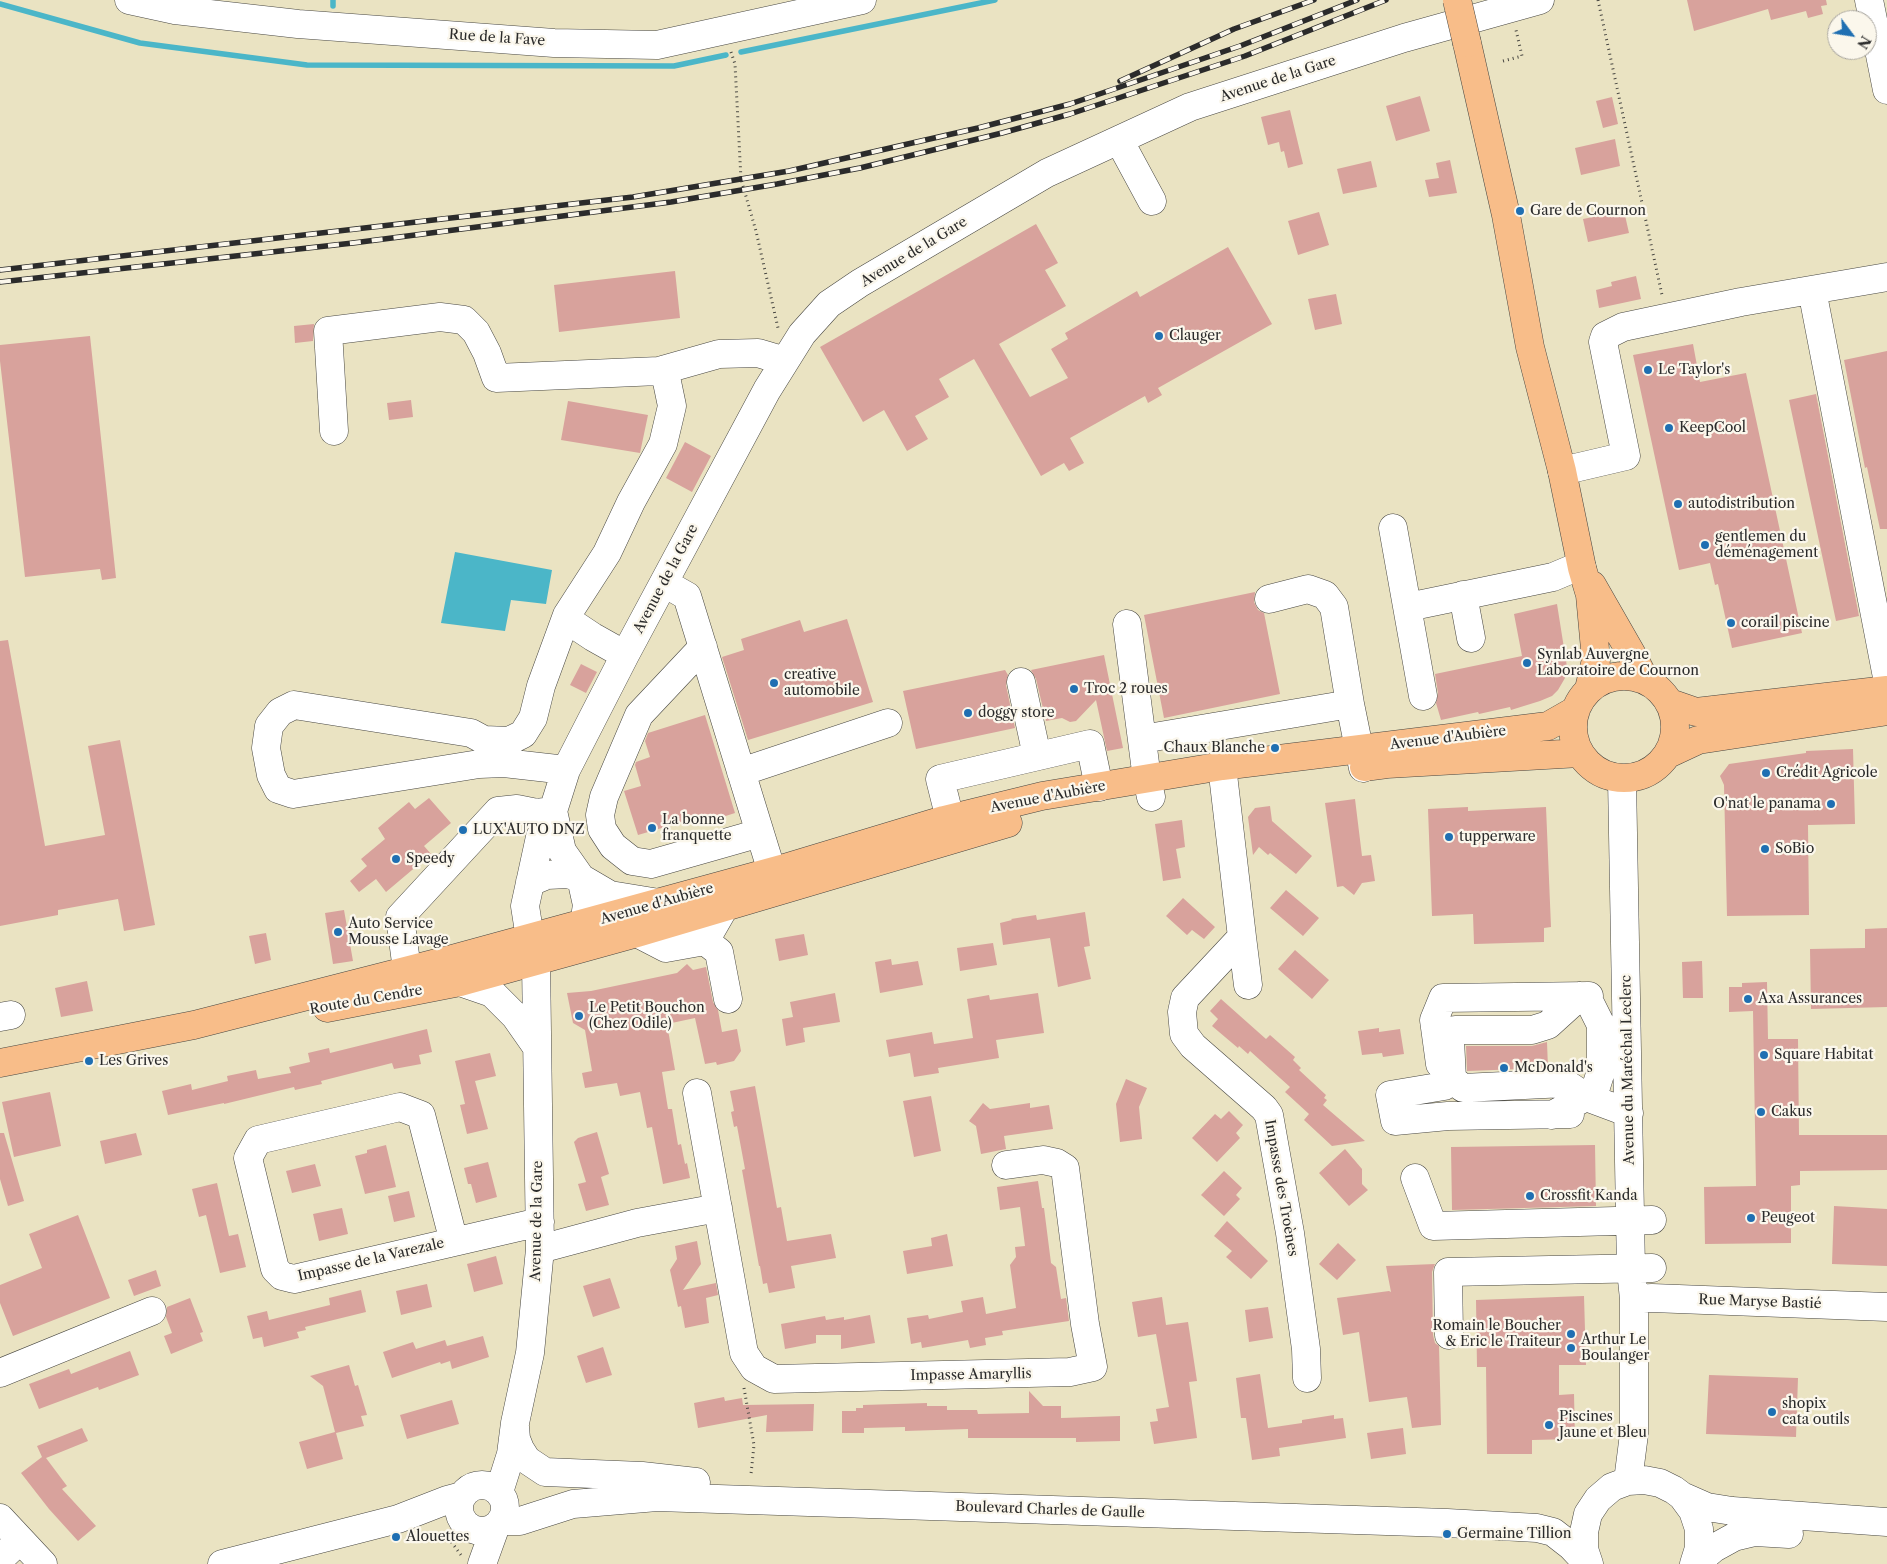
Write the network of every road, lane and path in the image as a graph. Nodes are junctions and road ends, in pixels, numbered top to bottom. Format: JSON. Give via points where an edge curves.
{"nodes":[{"id":1,"x":129,"y":0,"type":"edge"},
{"id":2,"x":862,"y":0,"type":"edge"},
{"id":3,"x":1457,"y":0,"type":"edge"},
{"id":4,"x":1540,"y":0,"type":"edge"},
{"id":5,"x":1598,"y":0,"type":"edge"},
{"id":6,"x":1869,"y":0,"type":"edge"},
{"id":7,"x":1515,"y":24,"type":"dead end"},
{"id":8,"x":725,"y":31,"type":"junction"},
{"id":9,"x":1503,"y":60,"type":"dead end"},
{"id":10,"x":1886,"y":77,"type":"edge"},
{"id":11,"x":1119,"y":140,"type":"junction"},
{"id":12,"x":1152,"y":201,"type":"dead end"},
{"id":13,"x":1887,"y":277,"type":"edge"},
{"id":14,"x":1812,"y":290,"type":"junction"},
{"id":15,"x":1666,"y":318,"type":"junction"},
{"id":16,"x":785,"y":360,"type":"junction"},
{"id":17,"x":662,"y":370,"type":"junction"},
{"id":18,"x":334,"y":431,"type":"dead end"},
{"id":19,"x":1562,"y":471,"type":"junction"},
{"id":20,"x":1394,"y":528,"type":"dead end"},
{"id":21,"x":1582,"y":568,"type":"junction"},
{"id":22,"x":664,"y":583,"type":"junction"},
{"id":23,"x":1463,"y":595,"type":"junction"},
{"id":24,"x":1269,"y":599,"type":"dead end"},
{"id":25,"x":1408,"y":607,"type":"junction"},
{"id":26,"x":566,"y":619,"type":"junction"},
{"id":27,"x":1127,"y":624,"type":"dead end"},
{"id":28,"x":1471,"y":638,"type":"dead end"},
{"id":29,"x":703,"y":647,"type":"junction"},
{"id":30,"x":625,"y":655,"type":"junction"},
{"id":31,"x":1887,"y":677,"type":"edge"},
{"id":32,"x":1645,"y":680,"type":"junction"},
{"id":33,"x":1021,"y":682,"type":"dead end"},
{"id":34,"x":1887,"y":690,"type":"edge"},
{"id":35,"x":1423,"y":696,"type":"dead end"},
{"id":36,"x":1583,"y":700,"type":"junction"},
{"id":37,"x":1670,"y":703,"type":"junction"},
{"id":38,"x":1350,"y":704,"type":"junction"},
{"id":39,"x":1887,"y":711,"type":"edge"},
{"id":40,"x":888,"y":723,"type":"dead end"},
{"id":41,"x":1142,"y":739,"type":"junction"},
{"id":42,"x":1580,"y":753,"type":"junction"},
{"id":43,"x":1668,"y":754,"type":"junction"},
{"id":44,"x":1037,"y":756,"type":"junction"},
{"id":45,"x":1361,"y":758,"type":"junction"},
{"id":46,"x":566,"y":770,"type":"junction"},
{"id":47,"x":741,"y":772,"type":"junction"},
{"id":48,"x":1223,"y":775,"type":"junction"},
{"id":49,"x":1622,"y":779,"type":"junction"},
{"id":50,"x":1099,"y":786,"type":"junction"},
{"id":51,"x":1149,"y":788,"type":"junction"},
{"id":52,"x":553,"y":811,"type":"junction"},
{"id":53,"x":950,"y":819,"type":"junction"},
{"id":54,"x":760,"y":833,"type":"junction"},
{"id":55,"x":772,"y":872,"type":"junction"},
{"id":56,"x":581,"y":878,"type":"junction"},
{"id":57,"x":530,"y":882,"type":"junction"},
{"id":58,"x":659,"y":903,"type":"junction"},
{"id":59,"x":724,"y":908,"type":"junction"},
{"id":60,"x":584,"y":924,"type":"junction"},
{"id":61,"x":637,"y":933,"type":"junction"},
{"id":62,"x":1242,"y":937,"type":"junction"},
{"id":63,"x":705,"y":941,"type":"junction"},
{"id":64,"x":533,"y":950,"type":"junction"},
{"id":65,"x":407,"y":970,"type":"junction"},
{"id":66,"x":460,"y":982,"type":"junction"},
{"id":67,"x":1248,"y":985,"type":"dead end"},
{"id":68,"x":1626,"y":995,"type":"junction"},
{"id":69,"x":1580,"y":996,"type":"junction"},
{"id":70,"x":728,"y":999,"type":"dead end"},
{"id":71,"x":194,"y":1025,"type":"junction"},
{"id":72,"x":536,"y":1046,"type":"junction"},
{"id":73,"x":0,"y":1063,"type":"edge"},
{"id":74,"x":1444,"y":1086,"type":"junction"},
{"id":75,"x":697,"y":1093,"type":"dead end"},
{"id":76,"x":1586,"y":1097,"type":"junction"},
{"id":77,"x":1629,"y":1113,"type":"junction"},
{"id":78,"x":1552,"y":1114,"type":"junction"},
{"id":79,"x":1448,"y":1116,"type":"junction"},
{"id":80,"x":1006,"y":1165,"type":"dead end"},
{"id":81,"x":1415,"y":1178,"type":"dead end"},
{"id":82,"x":718,"y":1208,"type":"junction"},
{"id":83,"x":1642,"y":1220,"type":"junction"},
{"id":84,"x":540,"y":1222,"type":"junction"},
{"id":85,"x":454,"y":1242,"type":"junction"},
{"id":86,"x":540,"y":1248,"type":"junction"},
{"id":87,"x":1642,"y":1269,"type":"junction"},
{"id":88,"x":1634,"y":1299,"type":"junction"},
{"id":89,"x":1887,"y":1307,"type":"edge"},
{"id":90,"x":152,"y":1311,"type":"dead end"},
{"id":91,"x":1449,"y":1335,"type":"dead end"},
{"id":92,"x":754,"y":1368,"type":"junction"},
{"id":93,"x":0,"y":1373,"type":"edge"},
{"id":94,"x":1307,"y":1378,"type":"dead end"},
{"id":95,"x":515,"y":1423,"type":"junction"},
{"id":96,"x":751,"y":1474,"type":"dead end"},
{"id":97,"x":696,"y":1482,"type":"dead end"},
{"id":98,"x":1628,"y":1482,"type":"junction"},
{"id":99,"x":1682,"y":1496,"type":"junction"},
{"id":100,"x":480,"y":1510,"type":"junction"},
{"id":101,"x":0,"y":1518,"type":"edge"},
{"id":102,"x":1887,"y":1522,"type":"edge"},
{"id":103,"x":418,"y":1524,"type":"junction"},
{"id":104,"x":1887,"y":1538,"type":"edge"},
{"id":105,"x":20,"y":1540,"type":"junction"},
{"id":106,"x":0,"y":1559,"type":"edge"},
{"id":107,"x":42,"y":1564,"type":"edge"},
{"id":108,"x":222,"y":1564,"type":"edge"},
{"id":109,"x":466,"y":1564,"type":"edge"},
{"id":110,"x":482,"y":1564,"type":"edge"},
{"id":111,"x":1589,"y":1564,"type":"edge"},
{"id":112,"x":1694,"y":1564,"type":"edge"}],
"edges":[{"from":1,"to":8,"type":"street","name":"Rue de la Fave","via":[[175,10],[298,24],[554,42],[657,45]]},
{"from":2,"to":8,"type":"street","name":"Rue de la Fave"},
{"from":3,"to":19,"type":"main road","bridge":true,"via":[[1506,215],[1530,347]]},
{"from":4,"to":11,"type":"street","name":"Avenue de la Gare","via":[[1404,38],[1190,107]]},
{"from":5,"to":15,"type":"path"},
{"from":6,"to":10,"type":"street"},
{"from":7,"to":9,"type":"path","via":[[1522,56]]},
{"from":8,"to":16,"type":"path","via":[[735,64],[741,180]]},
{"from":11,"to":12,"type":"street"},
{"from":11,"to":16,"type":"street","name":"Avenue de la Gare","via":[[1047,172],[860,283],[829,304],[802,334]]},
{"from":13,"to":14,"type":"street"},
{"from":14,"to":15,"type":"street"},
{"from":14,"to":31,"type":"street"},
{"from":15,"to":19,"type":"street","via":[[1623,327],[1606,336],[1603,342],[1626,456]]},
{"from":16,"to":17,"type":"street","via":[[758,353],[719,354]]},
{"from":16,"to":22,"type":"street","name":"Avenue de la Gare"},
{"from":17,"to":18,"type":"street","via":[[496,378],[476,332],[464,320],[440,317],[328,331]]},
{"from":17,"to":26,"type":"street","via":[[672,406],[663,444],[608,553]]},
{"from":19,"to":21,"type":"main road"},
{"from":20,"to":25,"type":"street"},
{"from":21,"to":23,"type":"street"},
{"from":21,"to":32,"type":"main road"},
{"from":21,"to":36,"type":"main road","via":[[1590,595],[1596,660]]},
{"from":22,"to":29,"type":"street","via":[[687,596]]},
{"from":22,"to":30,"type":"street","name":"Avenue de la Gare"},
{"from":23,"to":25,"type":"street"},
{"from":23,"to":28,"type":"street"},
{"from":24,"to":38,"type":"street","via":[[1308,590],[1325,595],[1334,607]]},
{"from":25,"to":35,"type":"street"},
{"from":26,"to":30,"type":"street"},
{"from":26,"to":46,"type":"street","via":[[541,686],[533,718],[523,734],[509,741],[484,740],[471,733],[294,705],[280,712],[269,726],[266,748],[271,776],[278,790],[293,794],[479,764],[504,763]]},
{"from":27,"to":41,"type":"street"},
{"from":29,"to":47,"type":"street"},
{"from":29,"to":54,"type":"street","via":[[639,715],[604,797],[600,814],[602,829],[613,846],[632,861],[651,864]]},
{"from":30,"to":46,"type":"street","name":"Avenue de la Gare"},
{"from":32,"to":36,"type":"main road","via":[[1622,676],[1610,678],[1599,682]]},
{"from":32,"to":37,"type":"main road"},
{"from":33,"to":44,"type":"street"},
{"from":34,"to":37,"type":"main road","via":[[1696,712]]},
{"from":36,"to":42,"type":"main road","via":[[1573,732]]},
{"from":36,"to":45,"type":"main road","name":"Avenue d'Aubière","via":[[1548,726]]},
{"from":37,"to":43,"type":"main road","via":[[1676,723]]},
{"from":38,"to":41,"type":"street"},
{"from":38,"to":45,"type":"street"},
{"from":39,"to":43,"type":"main road","via":[[1698,740]]},
{"from":40,"to":47,"type":"street"},
{"from":41,"to":51,"type":"street"},
{"from":42,"to":45,"type":"main road","name":"Avenue d'Aubière","via":[[1387,764]]},
{"from":42,"to":49,"type":"main road","via":[[1598,771]]},
{"from":43,"to":49,"type":"main road","via":[[1648,773]]},
{"from":44,"to":50,"type":"street","via":[[1090,744]]},
{"from":44,"to":53,"type":"street","via":[[940,779]]},
{"from":45,"to":48,"type":"main road","name":"Avenue d'Aubière"},
{"from":46,"to":52,"type":"street","name":"Avenue de la Gare"},
{"from":47,"to":54,"type":"street"},
{"from":48,"to":51,"type":"main road","name":"Avenue d'Aubière"},
{"from":48,"to":62,"type":"street"},
{"from":49,"to":68,"type":"street","name":"Avenue du Maréchal Leclerc"},
{"from":50,"to":51,"type":"main road","name":"Avenue d'Aubière"},
{"from":50,"to":53,"type":"main road","name":"Avenue d'Aubière","via":[[1042,796]]},
{"from":51,"to":59,"type":"main road","name":"Avenue d'Aubière","via":[[983,830]]},
{"from":52,"to":56,"type":"street","via":[[562,851]]},
{"from":52,"to":57,"type":"street","name":"Avenue de la Gare","via":[[540,837]]},
{"from":52,"to":65,"type":"street","via":[[498,811],[400,916]]},
{"from":53,"to":55,"type":"main road","name":"Avenue d'Aubière"},
{"from":54,"to":55,"type":"street"},
{"from":55,"to":58,"type":"main road","name":"Avenue d'Aubière"},
{"from":56,"to":57,"type":"street","via":[[568,874],[547,875]]},
{"from":56,"to":58,"type":"street","via":[[610,895]]},
{"from":56,"to":60,"type":"street","via":[[587,905]]},
{"from":57,"to":64,"type":"street","name":"Avenue de la Gare","via":[[525,906]]},
{"from":58,"to":60,"type":"main road","name":"Avenue d'Aubière"},
{"from":59,"to":61,"type":"main road","name":"Avenue d'Aubière"},
{"from":59,"to":63,"type":"street"},
{"from":60,"to":64,"type":"main road","name":"Avenue d'Aubière"},
{"from":61,"to":63,"type":"street","via":[[666,948]]},
{"from":61,"to":64,"type":"main road","name":"Avenue d'Aubière"},
{"from":62,"to":67,"type":"street"},
{"from":62,"to":94,"type":"street","name":"Impasse des Troènes","via":[[1185,998],[1182,1012],[1184,1034],[1193,1046],[1270,1115],[1293,1252]]},
{"from":63,"to":70,"type":"street","via":[[718,952]]},
{"from":64,"to":65,"type":"main road","name":"Route du Cendre"},
{"from":64,"to":66,"type":"main road","name":"Route du Cendre"},
{"from":64,"to":72,"type":"street","name":"Avenue de la Gare"},
{"from":65,"to":71,"type":"main road","name":"Route du Cendre"},
{"from":66,"to":71,"type":"main road","name":"Route du Cendre","via":[[325,1008]]},
{"from":66,"to":72,"type":"street","via":[[492,994],[515,1016]]},
{"from":68,"to":69,"type":"street"},
{"from":68,"to":77,"type":"street","name":"Avenue du Maréchal Leclerc"},
{"from":69,"to":74,"type":"street","via":[[1443,998],[1434,1020]]},
{"from":69,"to":76,"type":"street","via":[[1590,1003],[1601,1025],[1602,1071],[1596,1087]]},
{"from":69,"to":76,"type":"street","via":[[1548,1025],[1532,1030],[1455,1030],[1450,1040],[1452,1079],[1463,1088],[1565,1082]]},
{"from":71,"to":73,"type":"main road","name":"Route du Cendre"},
{"from":72,"to":84,"type":"street","name":"Avenue de la Gare"},
{"from":74,"to":79,"type":"street"},
{"from":74,"to":79,"type":"street","via":[[1390,1095],[1395,1121]]},
{"from":75,"to":82,"type":"street"},
{"from":76,"to":77,"type":"street"},
{"from":76,"to":78,"type":"street"},
{"from":77,"to":78,"type":"street"},
{"from":77,"to":83,"type":"street","name":"Avenue du Maréchal Leclerc"},
{"from":78,"to":79,"type":"street"},
{"from":80,"to":92,"type":"street","name":"Impasse Amaryllis","via":[[1043,1160],[1065,1168],[1093,1367],[1070,1372],[774,1379]]},
{"from":81,"to":83,"type":"street","via":[[1433,1226]]},
{"from":82,"to":86,"type":"street","via":[[638,1223]]},
{"from":82,"to":92,"type":"street","via":[[744,1353]]},
{"from":83,"to":87,"type":"street","name":"Avenue du Maréchal Leclerc"},
{"from":84,"to":85,"type":"street","name":"Impasse de la Varezale"},
{"from":84,"to":86,"type":"street","name":"Avenue de la Gare"},
{"from":85,"to":85,"type":"street","name":"Impasse de la Varezale","via":[[294,1279],[282,1276],[275,1269],[248,1158],[258,1140],[400,1106],[421,1116]]},
{"from":86,"to":95,"type":"street","name":"Avenue de la Gare","via":[[530,1353]]},
{"from":87,"to":88,"type":"street","name":"Avenue du Maréchal Leclerc"},
{"from":87,"to":91,"type":"street","via":[[1448,1272]]},
{"from":88,"to":89,"type":"street","name":"Rue Maryse Bastié"},
{"from":88,"to":98,"type":"street","name":"Avenue du Maréchal Leclerc","via":[[1634,1434]]},
{"from":90,"to":93,"type":"street"},
{"from":92,"to":96,"type":"path","via":[[744,1387],[754,1445]]},
{"from":95,"to":97,"type":"street","via":[[520,1449],[527,1460],[545,1472]]},
{"from":95,"to":100,"type":"street","name":"Avenue de la Gare","via":[[511,1454]]},
{"from":98,"to":99,"type":"street","via":[[1660,1482]]},
{"from":98,"to":111,"type":"street","via":[[1612,1487],[1588,1514],[1584,1549]]},
{"from":99,"to":102,"type":"street","via":[[1707,1507],[1732,1511]]},
{"from":99,"to":112,"type":"street","via":[[1693,1511],[1699,1529],[1699,1548]]},
{"from":100,"to":103,"type":"street","name":"Boulevard Charles de Gaulle","via":[[447,1500]]},
{"from":100,"to":109,"type":"street","name":"Avenue de la Gare"},
{"from":100,"to":110,"type":"street","name":"Avenue de la Gare"},
{"from":100,"to":111,"type":"street","name":"Boulevard Charles de Gaulle","via":[[520,1521],[572,1504],[657,1497],[1447,1523],[1536,1528],[1553,1532]]},
{"from":101,"to":105,"type":"street"},
{"from":103,"to":108,"type":"street","name":"Boulevard Charles de Gaulle"},
{"from":103,"to":109,"type":"path","via":[[436,1536],[450,1540]]},
{"from":104,"to":112,"type":"street","via":[[1755,1532],[1734,1537]]},
{"from":105,"to":106,"type":"street"},
{"from":105,"to":107,"type":"street"}]}
